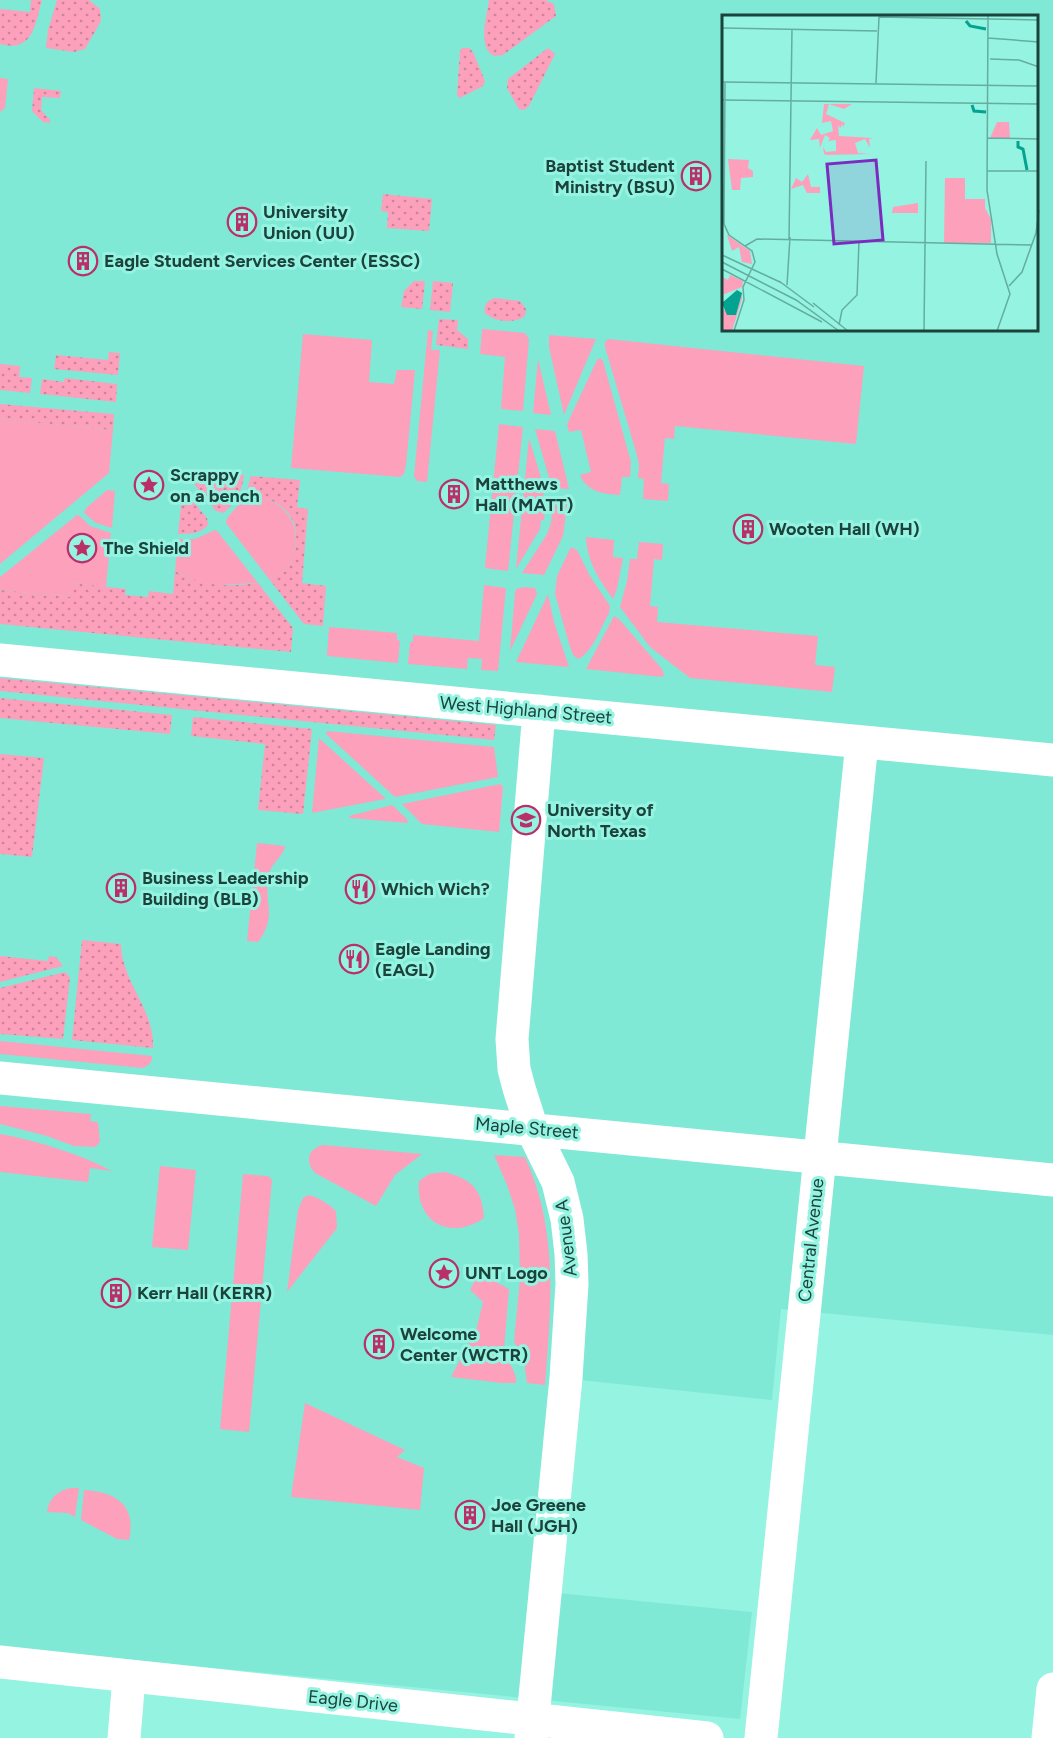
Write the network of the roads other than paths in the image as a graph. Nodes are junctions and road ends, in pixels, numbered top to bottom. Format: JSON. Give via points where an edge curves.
{"nodes":[{"id":1,"x":0,"y":660,"type":"edge"},
{"id":2,"x":539,"y":711,"type":"junction"},
{"id":3,"x":862,"y":742,"type":"junction"},
{"id":4,"x":1053,"y":760,"type":"edge"},
{"id":5,"x":0,"y":1078,"type":"edge"},
{"id":6,"x":532,"y":1129,"type":"junction"},
{"id":7,"x":820,"y":1157,"type":"junction"},
{"id":8,"x":1053,"y":1180,"type":"edge"},
{"id":9,"x":0,"y":1662,"type":"edge"},
{"id":10,"x":129,"y":1677,"type":"junction"},
{"id":11,"x":1053,"y":1689,"type":"edge"},
{"id":12,"x":532,"y":1729,"type":"edge"},
{"id":13,"x":124,"y":1738,"type":"edge"},
{"id":14,"x":707,"y":1738,"type":"edge"},
{"id":15,"x":761,"y":1738,"type":"edge"},
{"id":16,"x":1048,"y":1738,"type":"edge"}],
"edges":[{"from":1,"to":2,"type":"street","name":"West Highland Street"},
{"from":2,"to":3,"type":"street","name":"West Highland Street"},
{"from":2,"to":6,"type":"street","name":"Avenue A","via":[[512,1039],[514,1069]]},
{"from":3,"to":4,"type":"street","name":"West Highland Street"},
{"from":3,"to":7,"type":"street","name":"Central Avenue"},
{"from":5,"to":6,"type":"street","name":"Maple Street"},
{"from":6,"to":7,"type":"street","name":"Maple Street"},
{"from":6,"to":12,"type":"street","name":"Avenue A","via":[[558,1182],[567,1220],[572,1284]]},
{"from":7,"to":8,"type":"street","name":"Maple Street"},
{"from":7,"to":15,"type":"street","name":"Central Avenue"},
{"from":9,"to":10,"type":"street","name":"Eagle Drive"},
{"from":10,"to":12,"type":"street","name":"Eagle Drive"},
{"from":10,"to":13,"type":"street"},
{"from":11,"to":16,"type":"street"},
{"from":12,"to":14,"type":"street","name":"Eagle Drive"}]}
